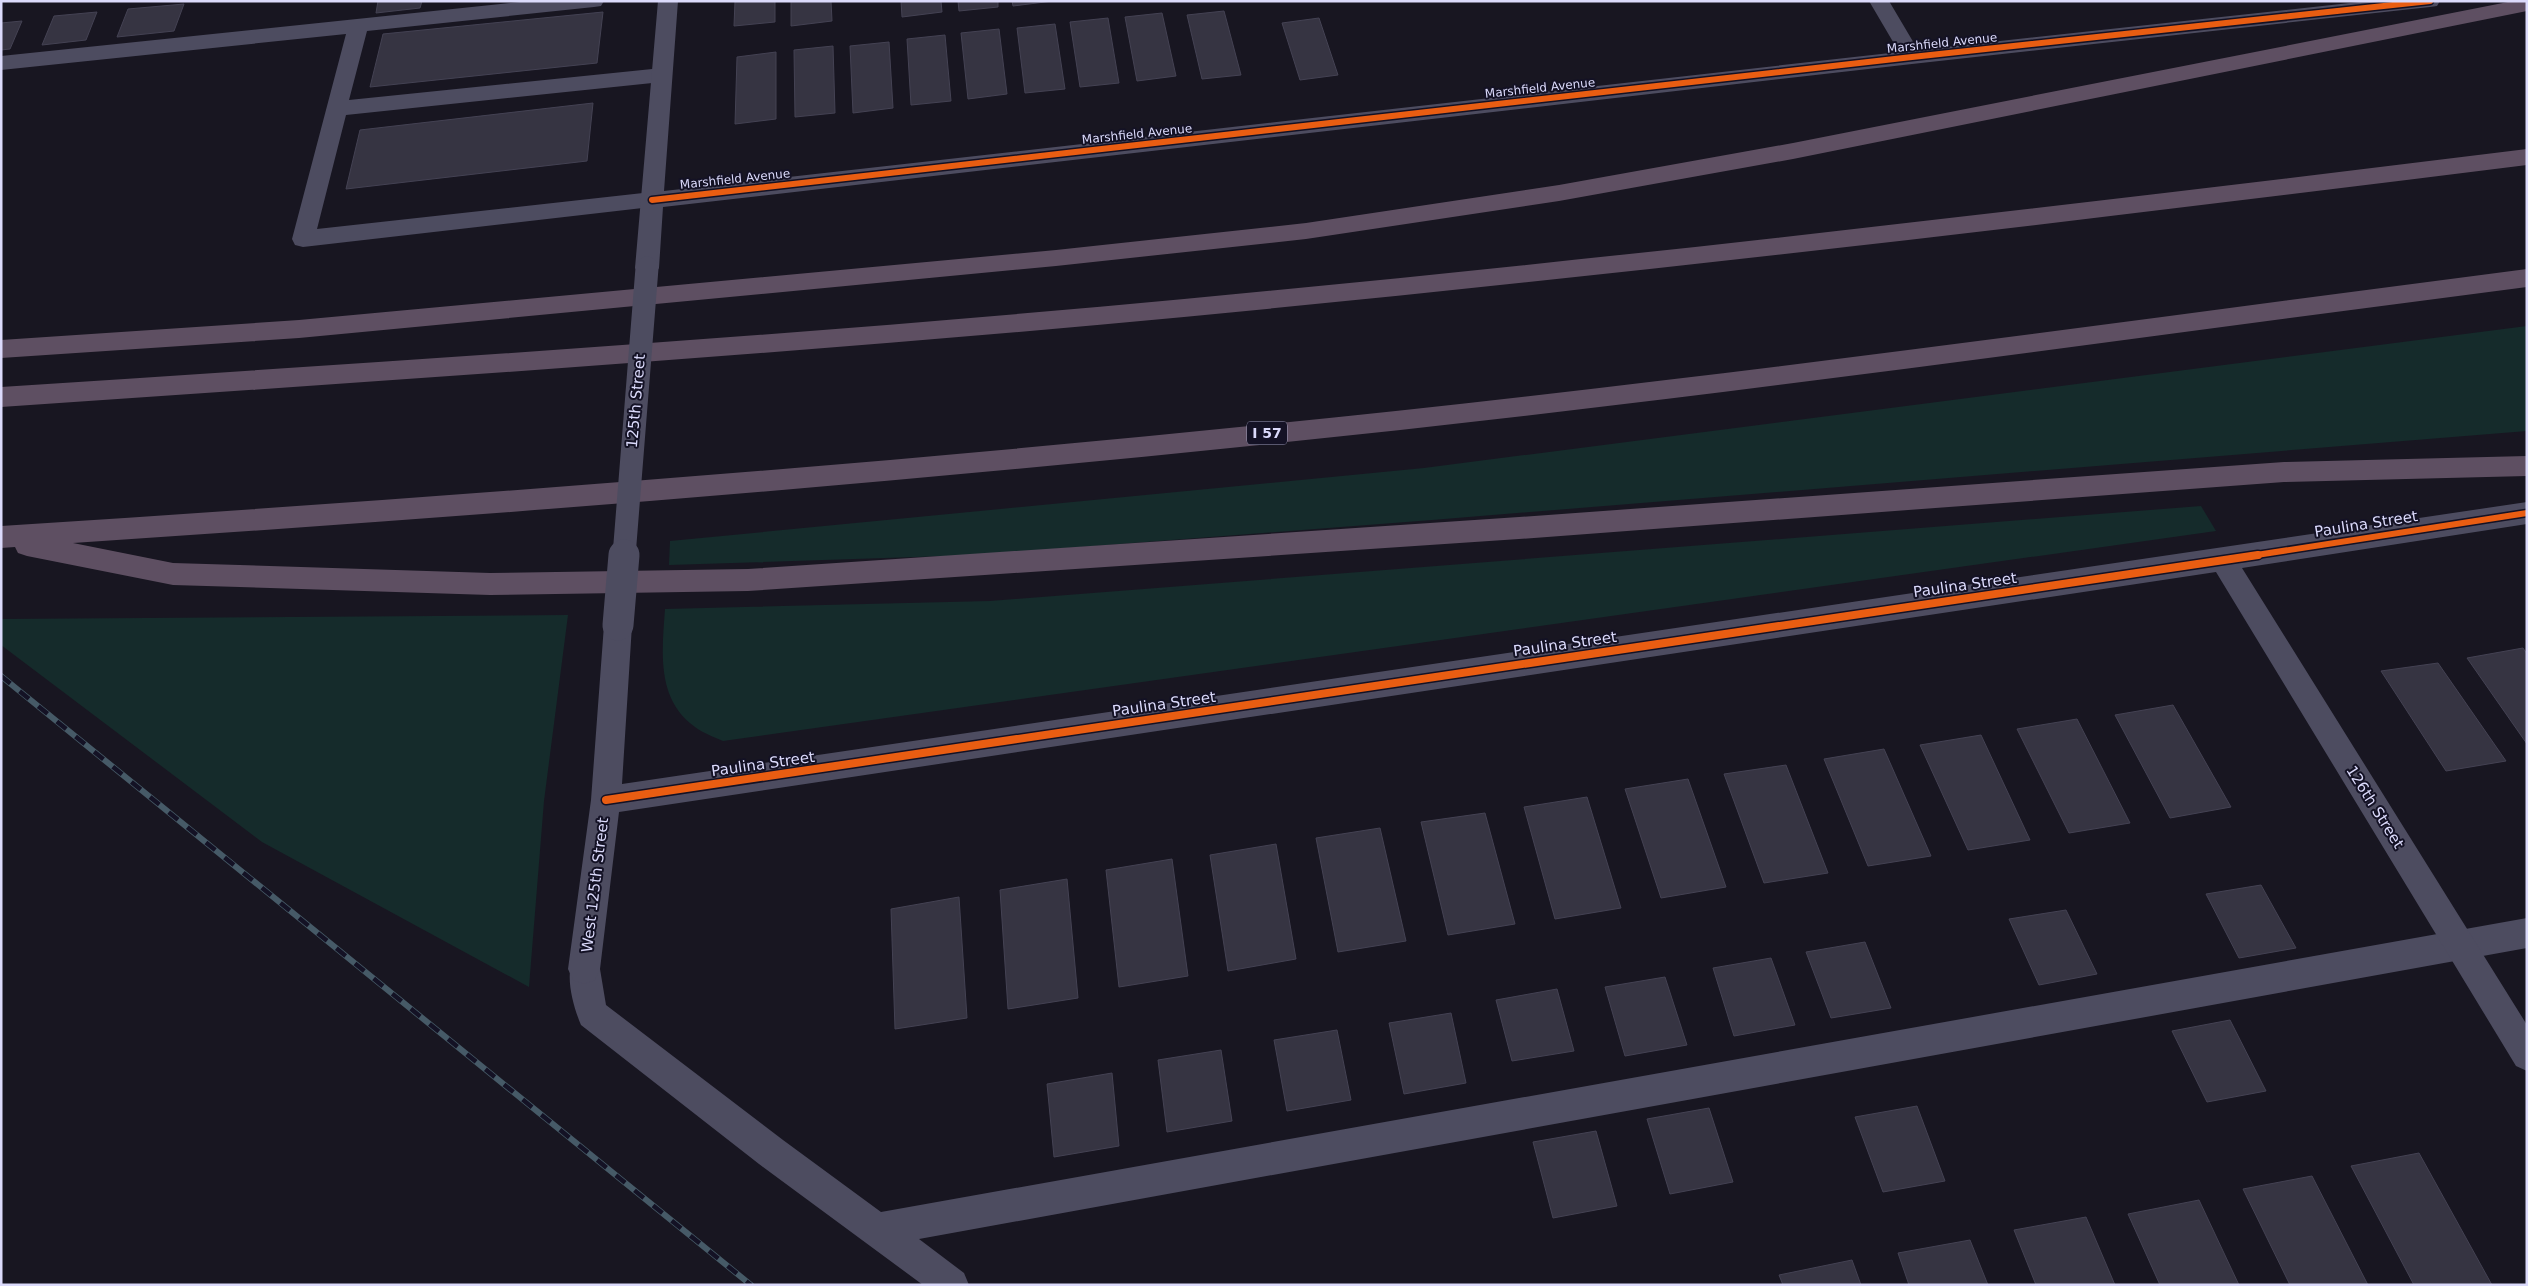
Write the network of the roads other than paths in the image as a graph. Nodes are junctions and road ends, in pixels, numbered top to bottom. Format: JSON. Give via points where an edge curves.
{"nodes":[{"id":1,"x":594,"y":1,"type":"edge"},
{"id":2,"x":668,"y":1,"type":"edge"},
{"id":3,"x":1879,"y":1,"type":"edge"},
{"id":4,"x":2430,"y":1,"type":"edge"},
{"id":5,"x":2527,"y":5,"type":"edge"},
{"id":6,"x":358,"y":26,"type":"junction"},
{"id":7,"x":1912,"y":57,"type":"junction"},
{"id":8,"x":1,"y":63,"type":"edge"},
{"id":9,"x":662,"y":74,"type":"junction"},
{"id":10,"x":336,"y":109,"type":"junction"},
{"id":11,"x":2527,"y":157,"type":"edge"},
{"id":12,"x":652,"y":200,"type":"junction"},
{"id":13,"x":2527,"y":278,"type":"edge"},
{"id":14,"x":1,"y":349,"type":"edge"},
{"id":15,"x":1,"y":397,"type":"edge"},
{"id":16,"x":2527,"y":466,"type":"edge"},
{"id":17,"x":2527,"y":513,"type":"edge"},
{"id":18,"x":1,"y":538,"type":"edge"},
{"id":19,"x":2223,"y":560,"type":"junction"},
{"id":20,"x":606,"y":800,"type":"junction"},
{"id":21,"x":2527,"y":933,"type":"edge"},
{"id":22,"x":2459,"y":945,"type":"junction"},
{"id":23,"x":2527,"y":1055,"type":"edge"},
{"id":24,"x":876,"y":1230,"type":"junction"},
{"id":25,"x":952,"y":1285,"type":"edge"}],
"edges":[{"from":1,"to":6,"type":"street"},
{"from":2,"to":9,"type":"street","name":"125th Street"},
{"from":3,"to":7,"type":"street"},
{"from":4,"to":7,"type":"street","name":"Marshfield Avenue"},
{"from":5,"to":14,"type":"highway","via":[[1793,151],[1559,193],[1306,231],[1056,258],[309,328]]},
{"from":6,"to":8,"type":"street"},
{"from":6,"to":10,"type":"street"},
{"from":7,"to":12,"type":"street","name":"Marshfield Avenue"},
{"from":9,"to":10,"type":"street"},
{"from":9,"to":12,"type":"street","name":"125th Street"},
{"from":10,"to":12,"type":"street","name":"Marshfield Avenue","via":[[303,239]]},
{"from":11,"to":15,"type":"highway","via":[[1619,265],[1196,307],[581,357]]},
{"from":12,"to":20,"type":"street","name":"125th Street","bridge":true},
{"from":13,"to":18,"type":"highway","number":"I 57","via":[[1664,390],[1203,440],[699,486]]},
{"from":16,"to":18,"type":"highway","via":[[2284,472],[748,580],[490,584],[173,574]]},
{"from":17,"to":19,"type":"street","name":"Paulina Street"},
{"from":19,"to":20,"type":"street","name":"Paulina Street"},
{"from":19,"to":22,"type":"street","name":"126th Street"},
{"from":20,"to":24,"type":"street","name":"West 125th Street","via":[[584,969],[592,1014]]},
{"from":21,"to":22,"type":"street"},
{"from":22,"to":23,"type":"street","name":"126th Street"},
{"from":22,"to":24,"type":"street"},
{"from":24,"to":25,"type":"street","name":"West 125th Street"}]}
